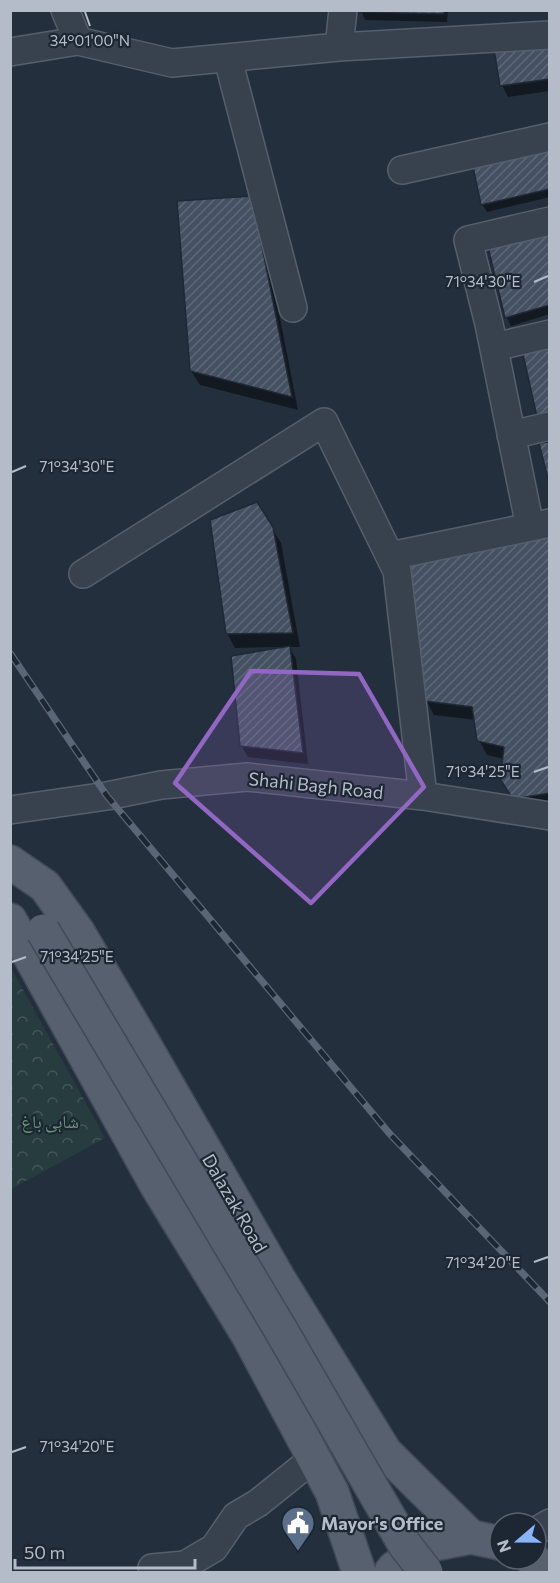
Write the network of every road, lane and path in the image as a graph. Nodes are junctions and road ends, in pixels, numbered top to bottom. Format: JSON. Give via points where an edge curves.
{"nodes":[{"id":1,"x":65,"y":10,"type":"edge"},
{"id":2,"x":343,"y":10,"type":"edge"},
{"id":3,"x":549,"y":35,"type":"edge"},
{"id":4,"x":78,"y":41,"type":"junction"},
{"id":5,"x":339,"y":47,"type":"junction"},
{"id":6,"x":10,"y":52,"type":"edge"},
{"id":7,"x":228,"y":59,"type":"junction"},
{"id":8,"x":549,"y":137,"type":"edge"},
{"id":9,"x":402,"y":170,"type":"dead end"},
{"id":10,"x":549,"y":221,"type":"edge"},
{"id":11,"x":293,"y":308,"type":"dead end"},
{"id":12,"x":549,"y":334,"type":"edge"},
{"id":13,"x":494,"y":347,"type":"junction"},
{"id":14,"x":549,"y":426,"type":"edge"},
{"id":15,"x":511,"y":435,"type":"junction"},
{"id":16,"x":540,"y":525,"type":"edge"},
{"id":17,"x":390,"y":556,"type":"junction"},
{"id":18,"x":83,"y":574,"type":"dead end"},
{"id":19,"x":423,"y":796,"type":"junction"},
{"id":20,"x":10,"y":810,"type":"edge"},
{"id":21,"x":549,"y":816,"type":"edge"},
{"id":22,"x":10,"y":862,"type":"edge"},
{"id":23,"x":10,"y":877,"type":"edge"},
{"id":24,"x":10,"y":920,"type":"edge"},
{"id":25,"x":314,"y":1458,"type":"junction"},
{"id":26,"x":486,"y":1540,"type":"edge"},
{"id":27,"x":152,"y":1568,"type":"dead end"},
{"id":28,"x":359,"y":1572,"type":"edge"},
{"id":29,"x":391,"y":1572,"type":"edge"},
{"id":30,"x":426,"y":1572,"type":"edge"}],
"edges":[{"from":1,"to":4,"type":"street"},
{"from":2,"to":5,"type":"street"},
{"from":3,"to":5,"type":"street"},
{"from":4,"to":6,"type":"street"},
{"from":4,"to":7,"type":"street","via":[[172,63]]},
{"from":5,"to":7,"type":"street"},
{"from":7,"to":11,"type":"street"},
{"from":8,"to":9,"type":"street"},
{"from":10,"to":13,"type":"street","via":[[468,240]]},
{"from":12,"to":13,"type":"street"},
{"from":13,"to":15,"type":"street"},
{"from":14,"to":15,"type":"street"},
{"from":15,"to":16,"type":"street"},
{"from":16,"to":17,"type":"street"},
{"from":17,"to":18,"type":"street","via":[[324,422]]},
{"from":17,"to":19,"type":"street","via":[[398,571]]},
{"from":19,"to":20,"type":"street","name":"Shahi Bagh Road","via":[[247,777],[160,785]]},
{"from":19,"to":21,"type":"street","name":"Shahi Bagh Road"},
{"from":22,"to":26,"type":"main road","name":"Dalazak Road","via":[[45,886],[78,932],[280,1281],[385,1452]]},
{"from":23,"to":30,"type":"main road","bridge":true,"via":[[405,1545]]},
{"from":24,"to":25,"type":"main road","via":[[157,1186],[248,1335]]},
{"from":25,"to":27,"type":"street","via":[[236,1516],[214,1548],[185,1565]]},
{"from":25,"to":28,"type":"main road","via":[[332,1492]]},
{"from":26,"to":29,"type":"main road","via":[[429,1545]]}]}
